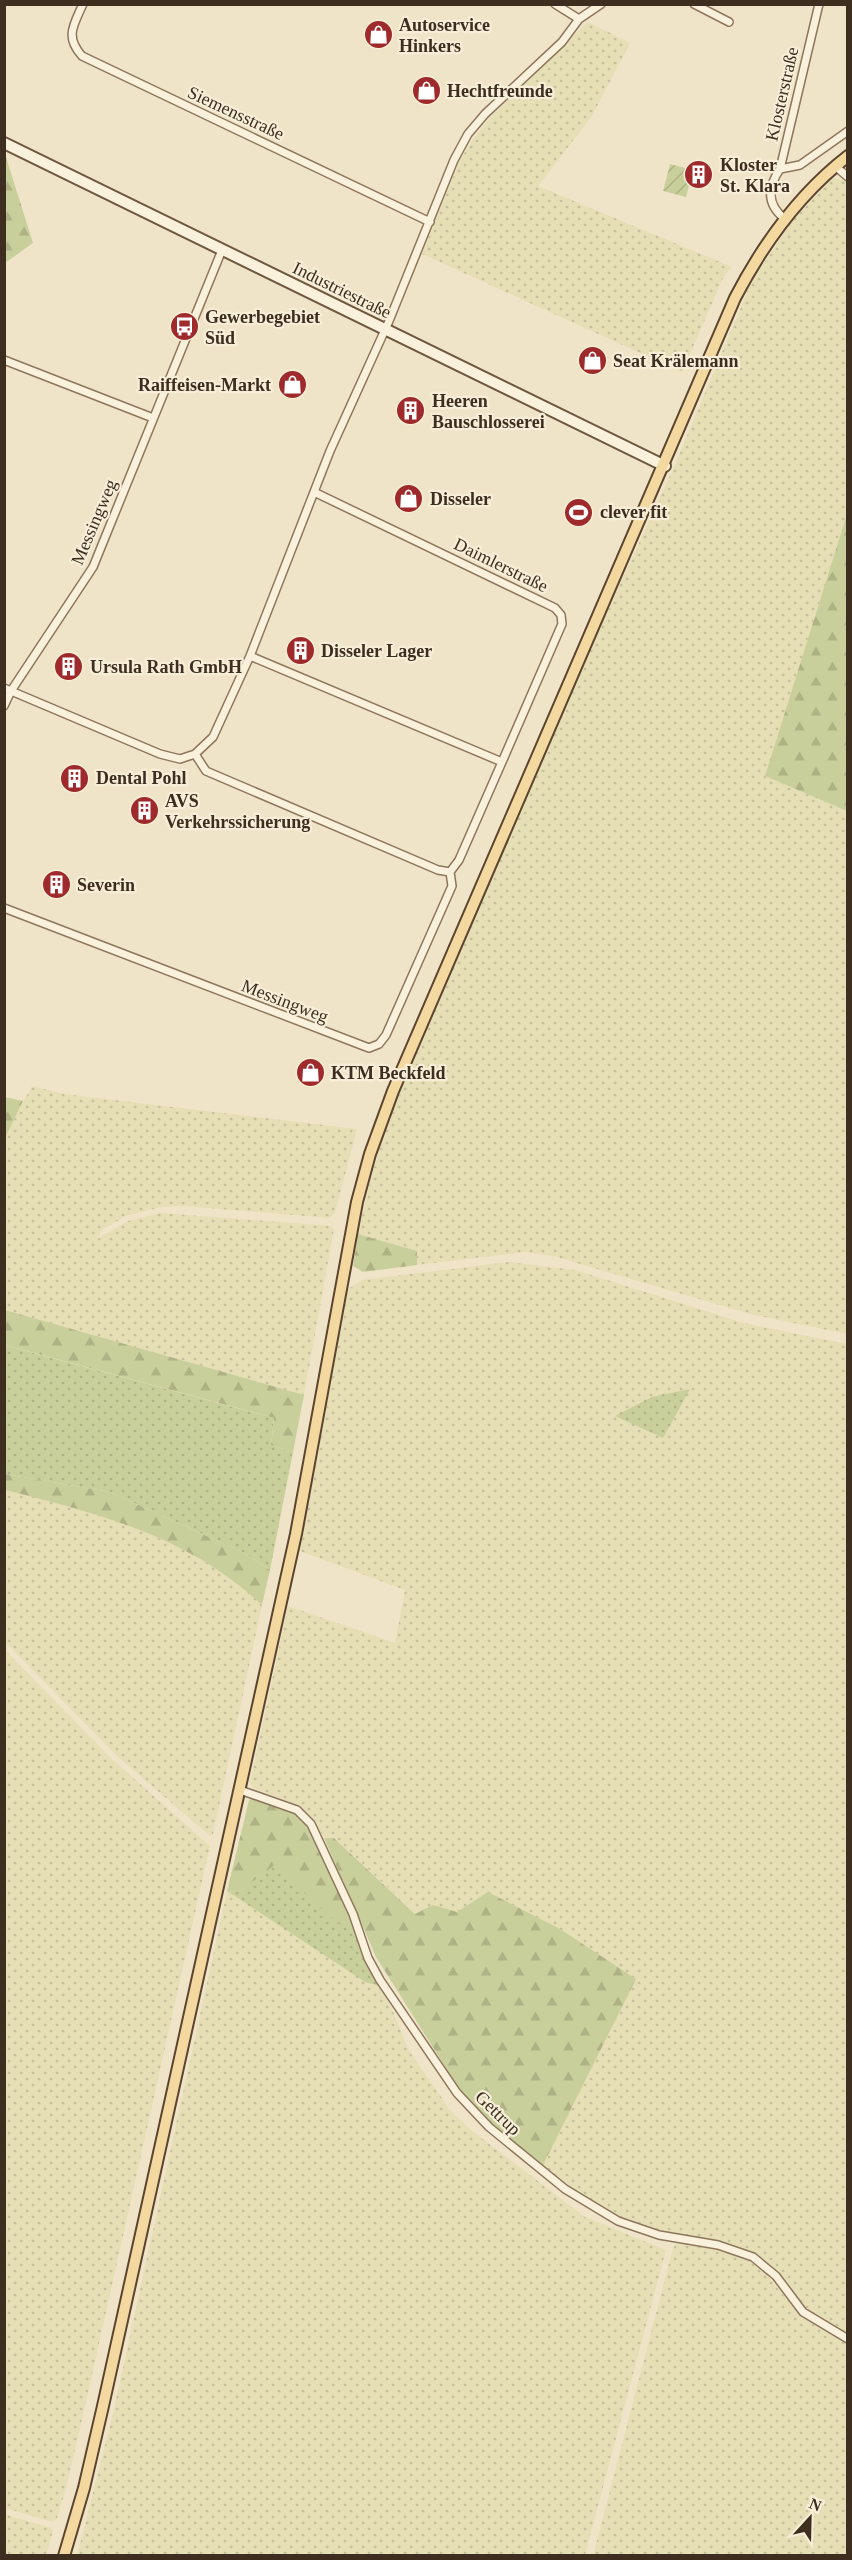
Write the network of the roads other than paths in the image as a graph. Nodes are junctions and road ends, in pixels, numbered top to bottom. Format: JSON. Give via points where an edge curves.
{"nodes":[{"id":1,"x":83,"y":4,"type":"edge"},
{"id":2,"x":555,"y":4,"type":"edge"},
{"id":3,"x":602,"y":4,"type":"edge"},
{"id":4,"x":694,"y":4,"type":"edge"},
{"id":5,"x":819,"y":4,"type":"edge"},
{"id":6,"x":579,"y":18,"type":"junction"},
{"id":7,"x":729,"y":22,"type":"dead end"},
{"id":8,"x":848,"y":131,"type":"edge"},
{"id":9,"x":4,"y":144,"type":"edge"},
{"id":10,"x":848,"y":156,"type":"edge"},
{"id":11,"x":835,"y":166,"type":"junction"},
{"id":12,"x":780,"y":169,"type":"junction"},
{"id":13,"x":847,"y":177,"type":"edge"},
{"id":14,"x":785,"y":219,"type":"junction"},
{"id":15,"x":430,"y":222,"type":"junction"},
{"id":16,"x":222,"y":250,"type":"junction"},
{"id":17,"x":386,"y":329,"type":"junction"},
{"id":18,"x":4,"y":360,"type":"edge"},
{"id":19,"x":153,"y":418,"type":"junction"},
{"id":20,"x":665,"y":466,"type":"junction"},
{"id":21,"x":314,"y":492,"type":"junction"},
{"id":22,"x":250,"y":656,"type":"junction"},
{"id":23,"x":8,"y":689,"type":"edge"},
{"id":24,"x":4,"y":706,"type":"edge"},
{"id":25,"x":195,"y":754,"type":"junction"},
{"id":26,"x":502,"y":762,"type":"junction"},
{"id":27,"x":450,"y":872,"type":"junction"},
{"id":28,"x":4,"y":908,"type":"edge"},
{"id":29,"x":240,"y":1790,"type":"junction"},
{"id":30,"x":848,"y":2339,"type":"edge"},
{"id":31,"x":64,"y":2556,"type":"edge"}],
"edges":[{"from":1,"to":15,"type":"street","name":"Siemensstraße","via":[[71,37],[82,56]]},
{"from":2,"to":6,"type":"street"},
{"from":3,"to":6,"type":"street"},
{"from":4,"to":7,"type":"street"},
{"from":5,"to":12,"type":"street","name":"Klosterstraße"},
{"from":6,"to":15,"type":"street","via":[[562,42],[468,134]]},
{"from":8,"to":12,"type":"street","via":[[800,165]]},
{"from":9,"to":16,"type":"street","name":"Industriestraße"},
{"from":10,"to":11,"type":"main road"},
{"from":11,"to":13,"type":"street"},
{"from":11,"to":14,"type":"main road"},
{"from":12,"to":14,"type":"street","name":"Klosterstraße","via":[[770,197],[771,205]]},
{"from":14,"to":20,"type":"main road","via":[[735,298]]},
{"from":15,"to":17,"type":"street"},
{"from":16,"to":17,"type":"street","name":"Industriestraße"},
{"from":16,"to":19,"type":"street","name":"Messingweg"},
{"from":17,"to":20,"type":"street","name":"Industriestraße"},
{"from":17,"to":21,"type":"street"},
{"from":18,"to":19,"type":"street"},
{"from":19,"to":23,"type":"street","name":"Messingweg","via":[[93,567]]},
{"from":20,"to":29,"type":"main road","via":[[398,1080],[370,1154],[351,1228],[296,1534]]},
{"from":21,"to":22,"type":"street"},
{"from":21,"to":26,"type":"street","name":"Daimlerstraße","via":[[560,613],[562,624]]},
{"from":22,"to":25,"type":"street","via":[[213,737]]},
{"from":22,"to":26,"type":"street"},
{"from":23,"to":24,"type":"street","name":"Messingweg"},
{"from":23,"to":25,"type":"street","via":[[160,754],[180,759]]},
{"from":25,"to":27,"type":"street","via":[[206,771]]},
{"from":26,"to":27,"type":"street","name":"Daimlerstraße","via":[[459,860]]},
{"from":27,"to":28,"type":"street","name":"Messingweg","via":[[452,886],[386,1035],[369,1048]]},
{"from":29,"to":30,"type":"street","name":"Gettrup","via":[[287,1805],[311,1824],[376,1973],[457,2094],[489,2127],[565,2189],[618,2221],[753,2257],[776,2276],[803,2312]]},
{"from":29,"to":31,"type":"main road","via":[[106,2395]]}]}
